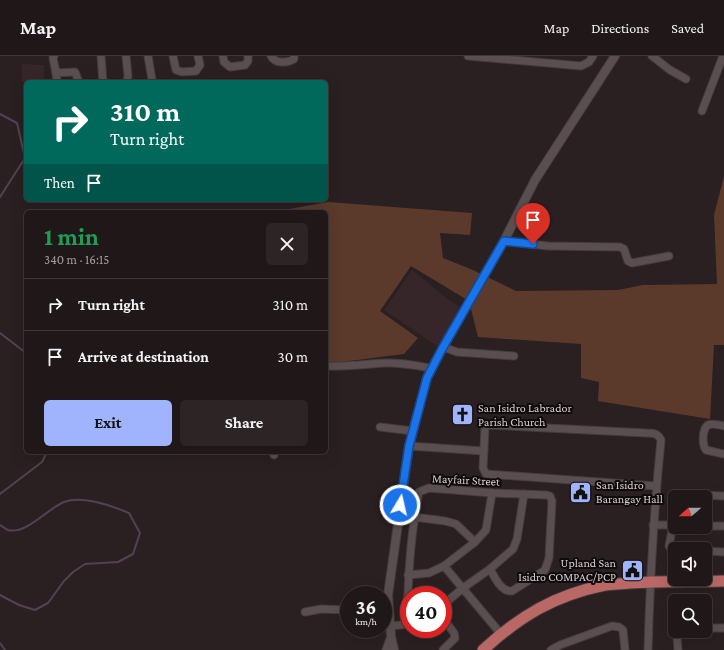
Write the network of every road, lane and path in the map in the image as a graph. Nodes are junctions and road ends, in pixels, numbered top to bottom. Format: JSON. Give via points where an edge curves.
{"nodes":[{"id":1,"x":101,"y":56,"type":"edge"},
{"id":2,"x":126,"y":56,"type":"edge"},
{"id":3,"x":148,"y":56,"type":"edge"},
{"id":4,"x":174,"y":56,"type":"edge"},
{"id":5,"x":198,"y":56,"type":"edge"},
{"id":6,"x":223,"y":56,"type":"edge"},
{"id":7,"x":248,"y":56,"type":"edge"},
{"id":8,"x":271,"y":56,"type":"edge"},
{"id":9,"x":294,"y":56,"type":"edge"},
{"id":10,"x":468,"y":56,"type":"edge"},
{"id":11,"x":593,"y":56,"type":"edge"},
{"id":12,"x":615,"y":56,"type":"edge"},
{"id":13,"x":652,"y":56,"type":"edge"},
{"id":14,"x":723,"y":56,"type":"edge"},
{"id":15,"x":53,"y":57,"type":"edge"},
{"id":16,"x":491,"y":57,"type":"edge"},
{"id":17,"x":558,"y":59,"type":"edge"},
{"id":18,"x":56,"y":73,"type":"junction"},
{"id":19,"x":686,"y":79,"type":"dead end"},
{"id":20,"x":57,"y":80,"type":"edge"},
{"id":21,"x":78,"y":80,"type":"edge"},
{"id":22,"x":104,"y":80,"type":"edge"},
{"id":23,"x":127,"y":80,"type":"edge"},
{"id":24,"x":152,"y":80,"type":"dead end"},
{"id":25,"x":702,"y":111,"type":"dead end"},
{"id":26,"x":504,"y":241,"type":"junction"},
{"id":27,"x":669,"y":256,"type":"dead end"},
{"id":28,"x":442,"y":347,"type":"junction"},
{"id":29,"x":514,"y":356,"type":"dead end"},
{"id":30,"x":328,"y":366,"type":"edge"},
{"id":31,"x":432,"y":368,"type":"junction"},
{"id":32,"x":724,"y":426,"type":"edge"},
{"id":33,"x":380,"y":427,"type":"dead end"},
{"id":34,"x":413,"y":431,"type":"junction"},
{"id":35,"x":409,"y":446,"type":"junction"},
{"id":36,"x":484,"y":451,"type":"junction"},
{"id":37,"x":724,"y":454,"type":"edge"},
{"id":38,"x":656,"y":486,"type":"junction"},
{"id":39,"x":492,"y":493,"type":"junction"},
{"id":40,"x":524,"y":494,"type":"junction"},
{"id":41,"x":712,"y":496,"type":"edge"},
{"id":42,"x":724,"y":496,"type":"edge"},
{"id":43,"x":414,"y":517,"type":"junction"},
{"id":44,"x":653,"y":525,"type":"junction"},
{"id":45,"x":668,"y":525,"type":"edge"},
{"id":46,"x":712,"y":526,"type":"edge"},
{"id":47,"x":724,"y":526,"type":"edge"},
{"id":48,"x":475,"y":542,"type":"junction"},
{"id":49,"x":712,"y":551,"type":"edge"},
{"id":50,"x":724,"y":552,"type":"edge"},
{"id":51,"x":444,"y":566,"type":"junction"},
{"id":52,"x":490,"y":569,"type":"junction"},
{"id":53,"x":408,"y":575,"type":"junction"},
{"id":54,"x":650,"y":582,"type":"junction"},
{"id":55,"x":724,"y":582,"type":"edge"},
{"id":56,"x":389,"y":586,"type":"edge"},
{"id":57,"x":408,"y":586,"type":"edge"},
{"id":58,"x":463,"y":588,"type":"junction"},
{"id":59,"x":452,"y":597,"type":"edge"},
{"id":60,"x":340,"y":609,"type":"edge"},
{"id":61,"x":305,"y":612,"type":"dead end"},
{"id":62,"x":712,"y":628,"type":"edge"},
{"id":63,"x":724,"y":628,"type":"edge"},
{"id":64,"x":452,"y":630,"type":"edge"},
{"id":65,"x":501,"y":634,"type":"junction"},
{"id":66,"x":390,"y":638,"type":"edge"},
{"id":67,"x":391,"y":638,"type":"edge"},
{"id":68,"x":677,"y":638,"type":"edge"},
{"id":69,"x":386,"y":650,"type":"edge"},
{"id":70,"x":394,"y":650,"type":"edge"},
{"id":71,"x":443,"y":650,"type":"edge"},
{"id":72,"x":483,"y":650,"type":"edge"},
{"id":73,"x":551,"y":650,"type":"edge"},
{"id":74,"x":624,"y":650,"type":"edge"},
{"id":75,"x":648,"y":650,"type":"edge"},
{"id":76,"x":678,"y":650,"type":"edge"}],
"edges":[{"from":1,"to":22,"type":"street"},
{"from":2,"to":23,"type":"street"},
{"from":3,"to":24,"type":"street"},
{"from":4,"to":5,"type":"street","via":[[176,70],[182,72],[196,71],[200,65]]},
{"from":6,"to":7,"type":"street","via":[[224,62],[230,67],[245,65]]},
{"from":8,"to":9,"type":"street","via":[[277,62],[291,60]]},
{"from":10,"to":16,"type":"street"},
{"from":11,"to":17,"type":"street","via":[[585,65]]},
{"from":12,"to":26,"type":"street","via":[[535,180]]},
{"from":13,"to":19,"type":"street"},
{"from":14,"to":25,"type":"street"},
{"from":15,"to":18,"type":"street"},
{"from":16,"to":17,"type":"street"},
{"from":18,"to":20,"type":"street"},
{"from":18,"to":21,"type":"street","via":[[75,72]]},
{"from":26,"to":27,"type":"street","via":[[548,246],[620,247],[632,263]]},
{"from":26,"to":28,"type":"street"},
{"from":28,"to":29,"type":"street","via":[[457,352]]},
{"from":28,"to":31,"type":"street"},
{"from":30,"to":31,"type":"street","via":[[401,363]]},
{"from":31,"to":34,"type":"street"},
{"from":32,"to":37,"type":"street","via":[[708,425],[702,442],[706,450]]},
{"from":33,"to":34,"type":"street"},
{"from":34,"to":35,"type":"street"},
{"from":35,"to":36,"type":"street"},
{"from":35,"to":56,"type":"street"},
{"from":36,"to":38,"type":"street","via":[[483,468],[486,474]]},
{"from":36,"to":38,"type":"street","via":[[485,427],[489,426],[656,434],[661,440]]},
{"from":38,"to":44,"type":"street"},
{"from":39,"to":40,"type":"street","name":"Mayfair Street"},
{"from":39,"to":43,"type":"street","name":"Mayfair Street","via":[[428,488],[419,492]]},
{"from":39,"to":48,"type":"street","via":[[486,530]]},
{"from":40,"to":52,"type":"street","via":[[513,549]]},
{"from":40,"to":52,"type":"street","name":"Mayfair Street","via":[[546,495],[550,496],[552,501],[549,558],[545,570],[512,592],[507,592]]},
{"from":41,"to":42,"type":"street"},
{"from":43,"to":48,"type":"street","via":[[456,524]]},
{"from":43,"to":53,"type":"street","name":"Mayfair Street"},
{"from":44,"to":45,"type":"street"},
{"from":44,"to":54,"type":"street"},
{"from":46,"to":47,"type":"street"},
{"from":48,"to":51,"type":"street"},
{"from":49,"to":50,"type":"street"},
{"from":51,"to":53,"type":"street","via":[[429,572]]},
{"from":51,"to":58,"type":"street"},
{"from":52,"to":58,"type":"street"},
{"from":53,"to":57,"type":"street","name":"Mayfair Street"},
{"from":54,"to":55,"type":"main road"},
{"from":54,"to":65,"type":"main road","via":[[606,585],[570,594],[534,610]]},
{"from":54,"to":75,"type":"street"},
{"from":58,"to":59,"type":"street"},
{"from":58,"to":65,"type":"street"},
{"from":60,"to":61,"type":"street","via":[[320,608]]},
{"from":62,"to":63,"type":"street"},
{"from":64,"to":71,"type":"street","via":[[455,638]]},
{"from":65,"to":72,"type":"main road"},
{"from":66,"to":69,"type":"street"},
{"from":67,"to":70,"type":"street"},
{"from":68,"to":76,"type":"street"},
{"from":73,"to":74,"type":"street","via":[[612,626],[623,630]]}]}
